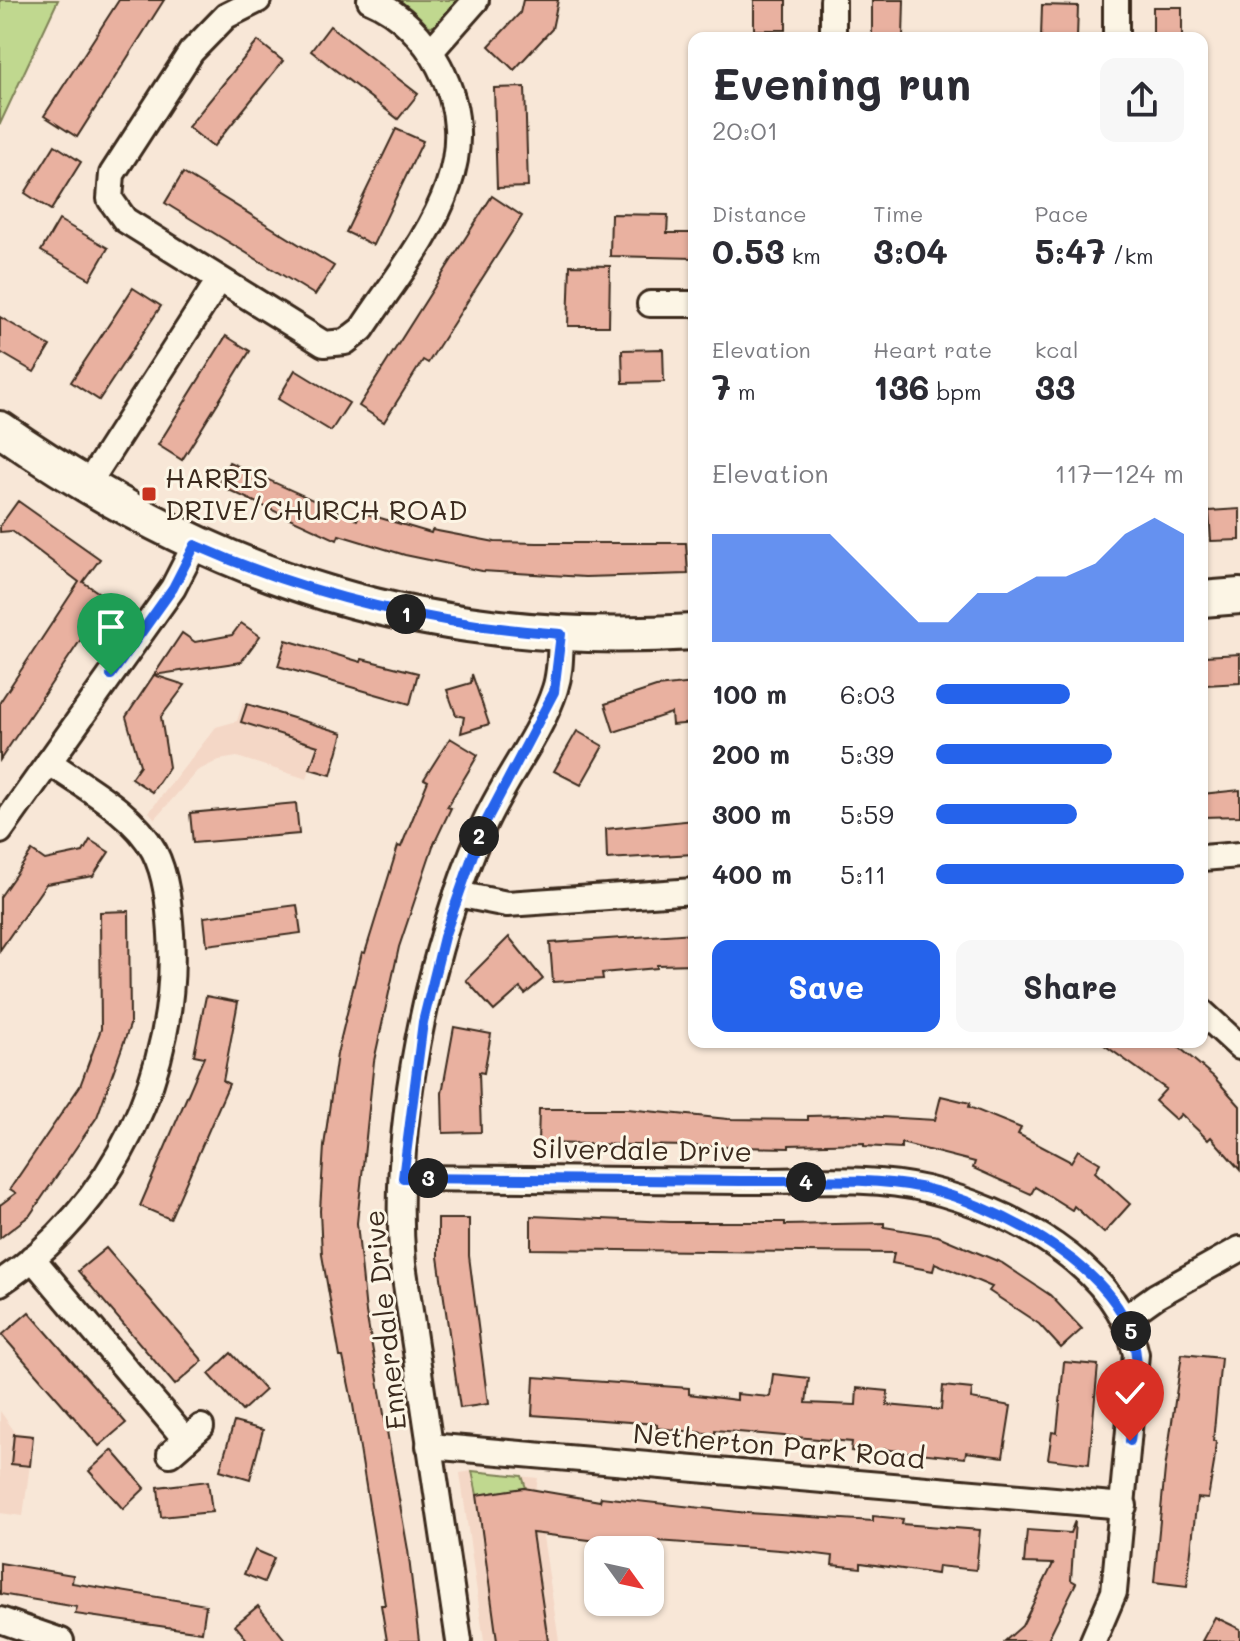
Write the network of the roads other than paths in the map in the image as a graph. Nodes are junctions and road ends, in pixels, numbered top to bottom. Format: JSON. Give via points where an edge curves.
{"nodes":[{"id":1,"x":258,"y":0,"type":"edge"},
{"id":2,"x":373,"y":0,"type":"edge"},
{"id":3,"x":476,"y":0,"type":"edge"},
{"id":4,"x":833,"y":0,"type":"edge"},
{"id":5,"x":1116,"y":0,"type":"edge"},
{"id":6,"x":833,"y":32,"type":"edge"},
{"id":7,"x":1116,"y":32,"type":"edge"},
{"id":8,"x":431,"y":51,"type":"junction"},
{"id":9,"x":219,"y":280,"type":"junction"},
{"id":10,"x":650,"y":304,"type":"dead end"},
{"id":11,"x":688,"y":304,"type":"edge"},
{"id":12,"x":0,"y":429,"type":"edge"},
{"id":13,"x":86,"y":487,"type":"junction"},
{"id":14,"x":195,"y":545,"type":"junction"},
{"id":15,"x":1240,"y":596,"type":"edge"},
{"id":16,"x":1208,"y":599,"type":"edge"},
{"id":17,"x":688,"y":632,"type":"edge"},
{"id":18,"x":561,"y":634,"type":"junction"},
{"id":19,"x":49,"y":762,"type":"junction"},
{"id":20,"x":0,"y":831,"type":"edge"},
{"id":21,"x":1240,"y":855,"type":"edge"},
{"id":22,"x":1208,"y":858,"type":"edge"},
{"id":23,"x":688,"y":891,"type":"edge"},
{"id":24,"x":457,"y":894,"type":"junction"},
{"id":25,"x":1208,"y":1018,"type":"edge"},
{"id":26,"x":1240,"y":1047,"type":"edge"},
{"id":27,"x":403,"y":1178,"type":"junction"},
{"id":28,"x":1240,"y":1249,"type":"edge"},
{"id":29,"x":32,"y":1258,"type":"junction"},
{"id":30,"x":0,"y":1283,"type":"edge"},
{"id":31,"x":1125,"y":1318,"type":"junction"},
{"id":32,"x":186,"y":1440,"type":"dead end"},
{"id":33,"x":429,"y":1446,"type":"junction"},
{"id":34,"x":1124,"y":1506,"type":"junction"},
{"id":35,"x":0,"y":1620,"type":"edge"},
{"id":36,"x":1104,"y":1638,"type":"edge"},
{"id":37,"x":61,"y":1641,"type":"edge"},
{"id":38,"x":459,"y":1641,"type":"edge"}],
"edges":[{"from":1,"to":9,"type":"street","via":[[226,16],[191,52],[109,185],[115,211],[125,220]]},
{"from":2,"to":8,"type":"street"},
{"from":3,"to":8,"type":"street"},
{"from":4,"to":6,"type":"street"},
{"from":5,"to":7,"type":"street"},
{"from":8,"to":9,"type":"street","via":[[453,98],[457,122],[452,182],[440,211],[362,329],[345,342],[324,344]]},
{"from":9,"to":13,"type":"street"},
{"from":10,"to":11,"type":"street"},
{"from":12,"to":13,"type":"street"},
{"from":13,"to":14,"type":"street"},
{"from":14,"to":18,"type":"street","via":[[327,595],[432,620]]},
{"from":14,"to":19,"type":"street","via":[[173,588]]},
{"from":15,"to":16,"type":"street"},
{"from":17,"to":18,"type":"street"},
{"from":18,"to":24,"type":"street","name":"Ennerdale Drive","via":[[554,692],[494,803]]},
{"from":19,"to":20,"type":"street"},
{"from":19,"to":29,"type":"street","via":[[133,824],[154,851],[170,917],[171,977],[159,1059],[131,1131],[89,1199]]},
{"from":21,"to":22,"type":"street"},
{"from":23,"to":24,"type":"street","via":[[507,904]]},
{"from":24,"to":27,"type":"street","name":"Ennerdale Drive","via":[[423,1022]]},
{"from":25,"to":26,"type":"street"},
{"from":27,"to":31,"type":"street","name":"Silverdale Drive","via":[[884,1182],[923,1188],[963,1199],[1036,1235],[1094,1281]]},
{"from":27,"to":33,"type":"street","name":"Ennerdale Drive","via":[[403,1264]]},
{"from":28,"to":31,"type":"street"},
{"from":29,"to":30,"type":"street"},
{"from":29,"to":32,"type":"street"},
{"from":31,"to":34,"type":"street","via":[[1137,1376]]},
{"from":33,"to":34,"type":"street","name":"Netherton Park Road"},
{"from":33,"to":38,"type":"street","name":"Ennerdale Drive"},
{"from":34,"to":36,"type":"street"},
{"from":35,"to":37,"type":"street"}]}
